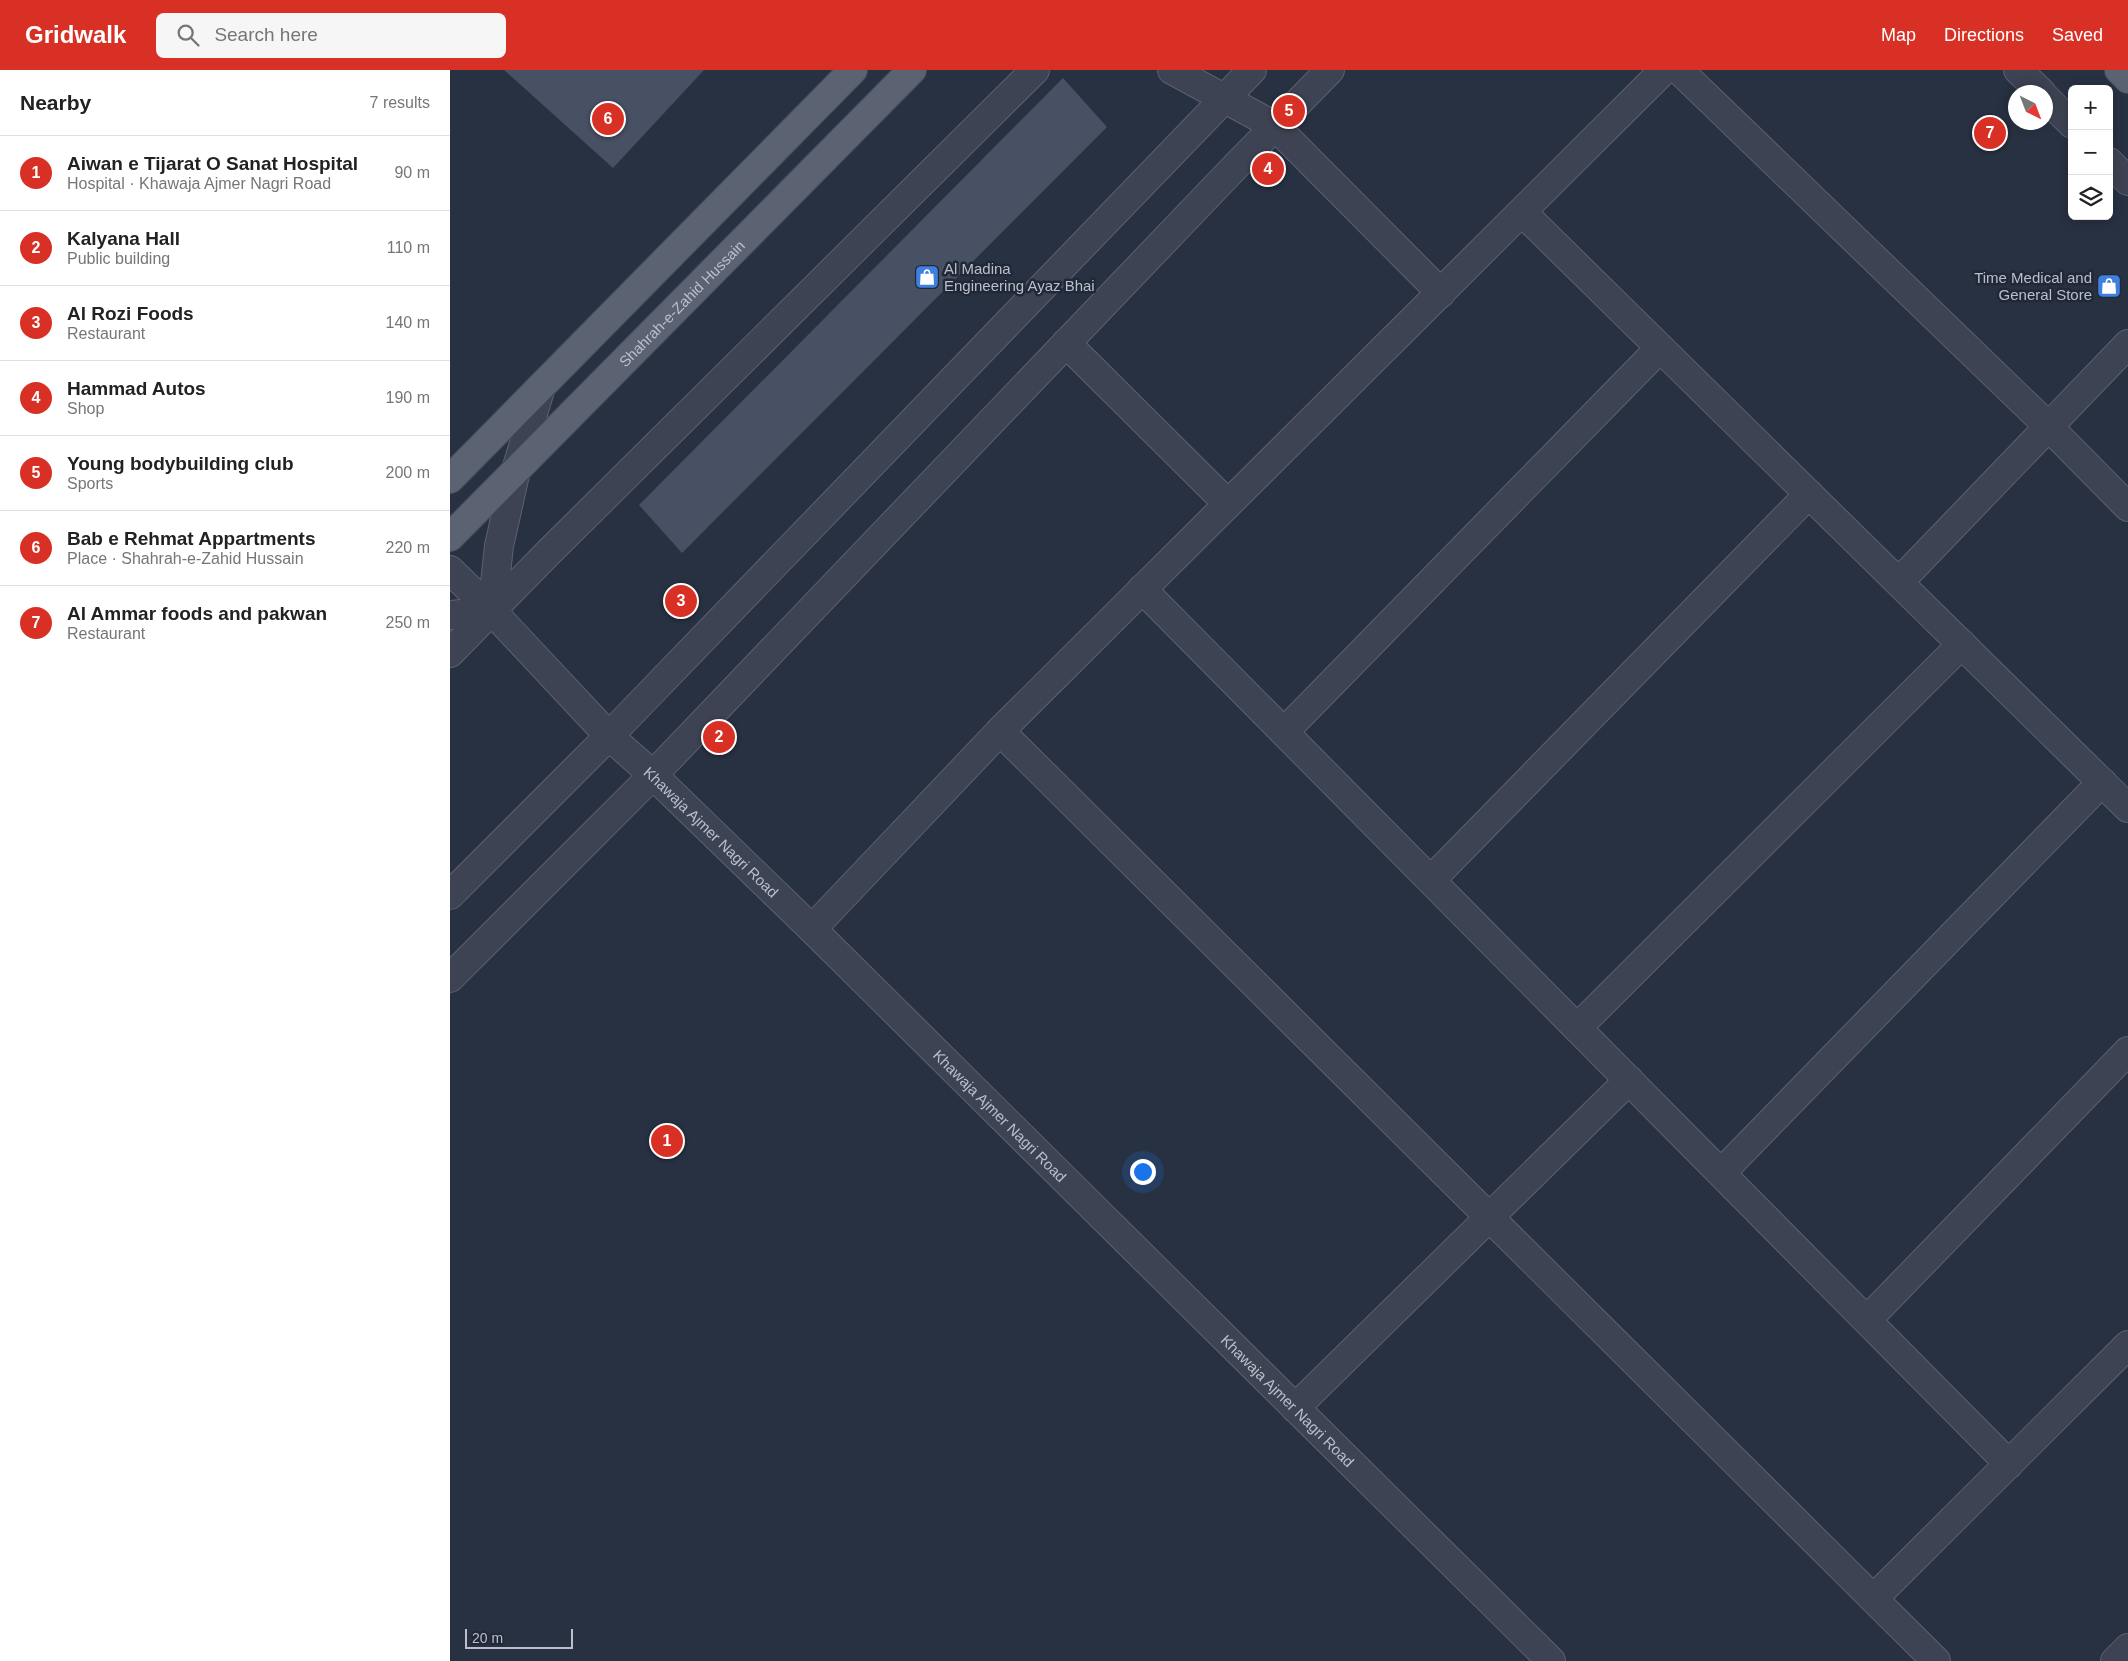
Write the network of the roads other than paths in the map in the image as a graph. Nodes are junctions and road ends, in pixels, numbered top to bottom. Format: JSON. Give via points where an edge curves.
{"nodes":[{"id":1,"x":853,"y":70,"type":"edge"},
{"id":2,"x":912,"y":70,"type":"edge"},
{"id":3,"x":1035,"y":70,"type":"edge"},
{"id":4,"x":1172,"y":70,"type":"edge"},
{"id":5,"x":1252,"y":70,"type":"edge"},
{"id":6,"x":1330,"y":70,"type":"edge"},
{"id":7,"x":1664,"y":70,"type":"edge"},
{"id":8,"x":1679,"y":70,"type":"edge"},
{"id":9,"x":2018,"y":70,"type":"edge"},
{"id":10,"x":2119,"y":70,"type":"edge"},
{"id":11,"x":2128,"y":78,"type":"edge"},
{"id":12,"x":2034,"y":85,"type":"edge"},
{"id":13,"x":1224,"y":99,"type":"junction"},
{"id":14,"x":2053,"y":105,"type":"edge"},
{"id":15,"x":2068,"y":120,"type":"edge"},
{"id":16,"x":1275,"y":126,"type":"junction"},
{"id":17,"x":2113,"y":166,"type":"edge"},
{"id":18,"x":2128,"y":182,"type":"edge"},
{"id":19,"x":1522,"y":212,"type":"junction"},
{"id":20,"x":1440,"y":293,"type":"junction"},
{"id":21,"x":1066,"y":343,"type":"junction"},
{"id":22,"x":2128,"y":344,"type":"edge"},
{"id":23,"x":1660,"y":348,"type":"junction"},
{"id":24,"x":541,"y":387,"type":"junction"},
{"id":25,"x":2048,"y":426,"type":"junction"},
{"id":26,"x":516,"y":470,"type":"junction"},
{"id":27,"x":450,"y":479,"type":"edge"},
{"id":28,"x":1808,"y":494,"type":"junction"},
{"id":29,"x":1228,"y":504,"type":"junction"},
{"id":30,"x":2128,"y":507,"type":"edge"},
{"id":31,"x":450,"y":537,"type":"edge"},
{"id":32,"x":450,"y":570,"type":"edge"},
{"id":33,"x":1899,"y":582,"type":"junction"},
{"id":34,"x":1142,"y":589,"type":"junction"},
{"id":35,"x":492,"y":611,"type":"junction"},
{"id":36,"x":450,"y":615,"type":"edge"},
{"id":37,"x":1962,"y":644,"type":"junction"},
{"id":38,"x":450,"y":654,"type":"edge"},
{"id":39,"x":1000,"y":730,"type":"junction"},
{"id":40,"x":1284,"y":732,"type":"junction"},
{"id":41,"x":610,"y":736,"type":"junction"},
{"id":42,"x":652,"y":775,"type":"junction"},
{"id":43,"x":2102,"y":782,"type":"junction"},
{"id":44,"x":2128,"y":808,"type":"edge"},
{"id":45,"x":1431,"y":880,"type":"junction"},
{"id":46,"x":450,"y":894,"type":"edge"},
{"id":47,"x":812,"y":929,"type":"junction"},
{"id":48,"x":450,"y":978,"type":"edge"},
{"id":49,"x":1577,"y":1028,"type":"junction"},
{"id":50,"x":2128,"y":1052,"type":"edge"},
{"id":51,"x":1629,"y":1080,"type":"junction"},
{"id":52,"x":1721,"y":1173,"type":"junction"},
{"id":53,"x":1490,"y":1217,"type":"junction"},
{"id":54,"x":1867,"y":1320,"type":"junction"},
{"id":55,"x":2128,"y":1345,"type":"edge"},
{"id":56,"x":1295,"y":1408,"type":"junction"},
{"id":57,"x":2009,"y":1464,"type":"junction"},
{"id":58,"x":1874,"y":1598,"type":"junction"},
{"id":59,"x":2128,"y":1648,"type":"edge"},
{"id":60,"x":1551,"y":1661,"type":"edge"},
{"id":61,"x":1936,"y":1661,"type":"edge"},
{"id":62,"x":2115,"y":1661,"type":"edge"}],
"edges":[{"from":1,"to":24,"type":"main road"},
{"from":2,"to":26,"type":"main road","name":"Shahrah-e-Zahid Hussain"},
{"from":3,"to":35,"type":"street"},
{"from":4,"to":13,"type":"street"},
{"from":5,"to":13,"type":"street"},
{"from":6,"to":16,"type":"street"},
{"from":7,"to":19,"type":"street"},
{"from":8,"to":25,"type":"street"},
{"from":9,"to":12,"type":"street"},
{"from":10,"to":11,"type":"main road"},
{"from":13,"to":16,"type":"street"},
{"from":13,"to":41,"type":"street"},
{"from":14,"to":15,"type":"street"},
{"from":16,"to":20,"type":"street"},
{"from":16,"to":21,"type":"street"},
{"from":17,"to":18,"type":"street"},
{"from":19,"to":20,"type":"street"},
{"from":19,"to":23,"type":"street"},
{"from":20,"to":29,"type":"street"},
{"from":21,"to":29,"type":"street"},
{"from":21,"to":42,"type":"street"},
{"from":22,"to":25,"type":"street"},
{"from":23,"to":28,"type":"street"},
{"from":23,"to":40,"type":"street"},
{"from":24,"to":26,"type":"street"},
{"from":24,"to":27,"type":"main road"},
{"from":25,"to":30,"type":"street"},
{"from":25,"to":33,"type":"street"},
{"from":26,"to":31,"type":"main road","name":"Shahrah-e-Zahid Hussain"},
{"from":26,"to":35,"type":"street","via":[[499,546]]},
{"from":28,"to":33,"type":"street"},
{"from":28,"to":45,"type":"street"},
{"from":29,"to":34,"type":"street"},
{"from":32,"to":35,"type":"street","name":"Khawaja Ajmer Nagri Road"},
{"from":33,"to":37,"type":"street"},
{"from":34,"to":39,"type":"street"},
{"from":34,"to":40,"type":"street"},
{"from":35,"to":36,"type":"street"},
{"from":35,"to":38,"type":"street"},
{"from":35,"to":41,"type":"street","name":"Khawaja Ajmer Nagri Road"},
{"from":37,"to":43,"type":"street"},
{"from":37,"to":49,"type":"street"},
{"from":39,"to":47,"type":"street"},
{"from":39,"to":53,"type":"street"},
{"from":40,"to":45,"type":"street"},
{"from":41,"to":42,"type":"street","name":"Khawaja Ajmer Nagri Road"},
{"from":41,"to":46,"type":"street"},
{"from":42,"to":47,"type":"street","name":"Khawaja Ajmer Nagri Road"},
{"from":42,"to":48,"type":"street"},
{"from":43,"to":44,"type":"street"},
{"from":43,"to":52,"type":"street"},
{"from":45,"to":49,"type":"street"},
{"from":47,"to":56,"type":"street","name":"Khawaja Ajmer Nagri Road"},
{"from":49,"to":51,"type":"street"},
{"from":50,"to":54,"type":"street"},
{"from":51,"to":52,"type":"street"},
{"from":51,"to":53,"type":"street"},
{"from":52,"to":54,"type":"street"},
{"from":53,"to":56,"type":"street"},
{"from":53,"to":58,"type":"street"},
{"from":54,"to":57,"type":"street"},
{"from":55,"to":57,"type":"street"},
{"from":56,"to":60,"type":"street","name":"Khawaja Ajmer Nagri Road"},
{"from":57,"to":58,"type":"street"},
{"from":58,"to":61,"type":"street"},
{"from":59,"to":62,"type":"street"}]}
